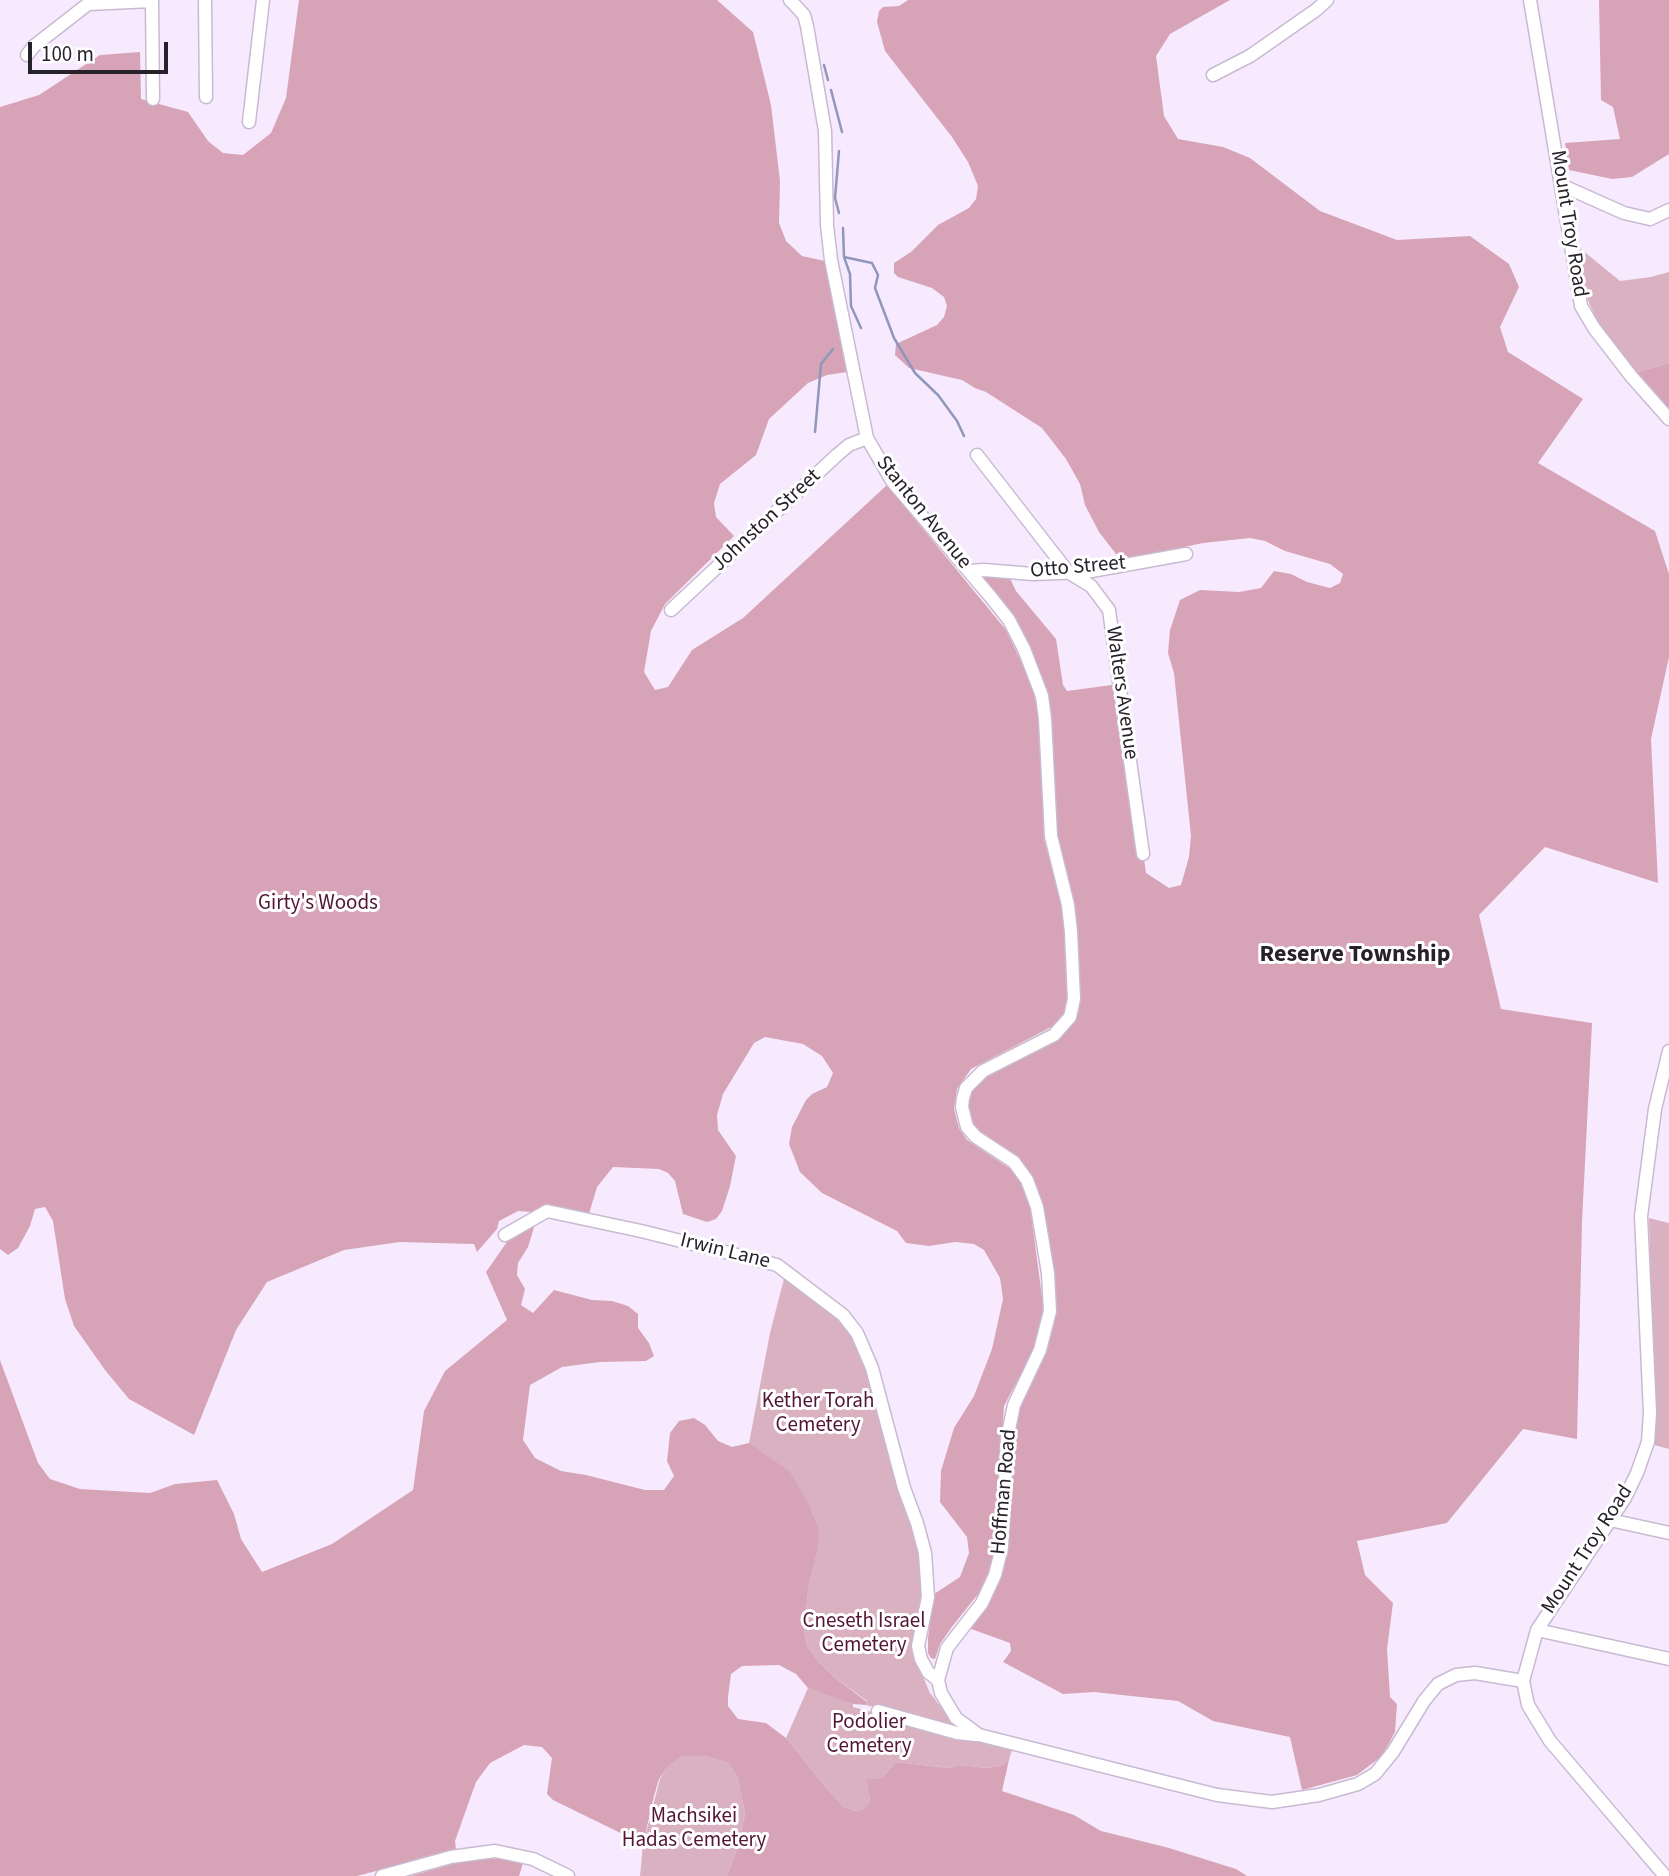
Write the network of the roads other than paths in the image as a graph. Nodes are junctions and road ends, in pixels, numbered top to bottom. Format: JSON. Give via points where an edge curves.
{"nodes":[{"id":1,"x":205,"y":0,"type":"edge"},
{"id":2,"x":263,"y":0,"type":"edge"},
{"id":3,"x":790,"y":0,"type":"edge"},
{"id":4,"x":1327,"y":0,"type":"edge"},
{"id":5,"x":1530,"y":0,"type":"edge"},
{"id":6,"x":152,"y":1,"type":"edge"},
{"id":7,"x":30,"y":45,"type":"dead end"},
{"id":8,"x":1213,"y":75,"type":"dead end"},
{"id":9,"x":206,"y":97,"type":"dead end"},
{"id":10,"x":153,"y":99,"type":"dead end"},
{"id":11,"x":249,"y":122,"type":"dead end"},
{"id":12,"x":1561,"y":185,"type":"junction"},
{"id":13,"x":1669,"y":210,"type":"edge"},
{"id":14,"x":1669,"y":419,"type":"edge"},
{"id":15,"x":867,"y":438,"type":"junction"},
{"id":16,"x":977,"y":455,"type":"dead end"},
{"id":17,"x":1186,"y":554,"type":"dead end"},
{"id":18,"x":969,"y":571,"type":"junction"},
{"id":19,"x":1068,"y":572,"type":"junction"},
{"id":20,"x":671,"y":610,"type":"dead end"},
{"id":21,"x":1143,"y":855,"type":"dead end"},
{"id":22,"x":1070,"y":1017,"type":"joint"},
{"id":23,"x":1669,"y":1051,"type":"edge"},
{"id":24,"x":505,"y":1235,"type":"dead end"},
{"id":25,"x":1610,"y":1520,"type":"junction"},
{"id":26,"x":1669,"y":1533,"type":"edge"},
{"id":27,"x":1537,"y":1630,"type":"junction"},
{"id":28,"x":1669,"y":1659,"type":"edge"},
{"id":29,"x":938,"y":1680,"type":"junction"},
{"id":30,"x":1523,"y":1681,"type":"junction"},
{"id":31,"x":878,"y":1711,"type":"dead end"},
{"id":32,"x":979,"y":1735,"type":"junction"},
{"id":33,"x":382,"y":1876,"type":"edge"},
{"id":34,"x":568,"y":1876,"type":"edge"},
{"id":35,"x":1665,"y":1876,"type":"edge"}],
"edges":[{"from":1,"to":9,"type":"street"},
{"from":2,"to":11,"type":"street"},
{"from":3,"to":15,"type":"street","name":"Stanton Avenue","via":[[804,15],[814,65],[825,131],[831,260]]},
{"from":4,"to":8,"type":"street","via":[[1250,55]]},
{"from":5,"to":12,"type":"street","name":"Mount Troy Road"},
{"from":6,"to":7,"type":"street","via":[[88,4]]},
{"from":6,"to":10,"type":"street"},
{"from":12,"to":13,"type":"street","via":[[1624,213],[1650,219]]},
{"from":12,"to":14,"type":"street","name":"Mount Troy Road","via":[[1581,306],[1605,343]]},
{"from":15,"to":18,"type":"street","name":"Stanton Avenue","via":[[892,481]]},
{"from":15,"to":20,"type":"street","name":"Johnston Street","via":[[843,450]]},
{"from":16,"to":19,"type":"street","name":"Walters Avenue"},
{"from":17,"to":19,"type":"street","name":"Otto Street"},
{"from":18,"to":19,"type":"street","name":"Otto Street"},
{"from":18,"to":22,"type":"street","name":"Stanton Avenue","via":[[1009,620],[1042,696],[1051,836],[1071,932],[1074,999]]},
{"from":19,"to":21,"type":"street","name":"Walters Avenue","via":[[1091,586],[1109,610]]},
{"from":22,"to":29,"type":"street","name":"Hoffman Road","via":[[1054,1035],[983,1071],[963,1098],[967,1127],[1014,1162],[1030,1189],[1037,1207],[1051,1311],[1040,1350],[1014,1405],[1007,1439],[1002,1547],[995,1576],[982,1603],[947,1648]]},
{"from":23,"to":25,"type":"street","name":"Mount Troy Road","via":[[1653,1120],[1641,1216],[1648,1442],[1625,1499]]},
{"from":24,"to":29,"type":"street","name":"Irwin Lane","via":[[547,1211],[653,1234],[777,1265],[843,1315],[857,1333],[872,1368],[925,1553],[928,1597],[918,1646],[925,1666]]},
{"from":25,"to":26,"type":"street"},
{"from":25,"to":27,"type":"street","name":"Mount Troy Road"},
{"from":27,"to":28,"type":"street"},
{"from":27,"to":30,"type":"street","name":"Mount Troy Road"},
{"from":29,"to":32,"type":"street","via":[[956,1718]]},
{"from":30,"to":32,"type":"street","via":[[1475,1673],[1456,1675],[1438,1684],[1424,1701],[1375,1774],[1319,1795],[1272,1802],[1217,1795]]},
{"from":30,"to":35,"type":"street","via":[[1528,1704],[1550,1741]]},
{"from":31,"to":32,"type":"street"},
{"from":33,"to":34,"type":"street","via":[[451,1857],[495,1851],[533,1859]]}]}
